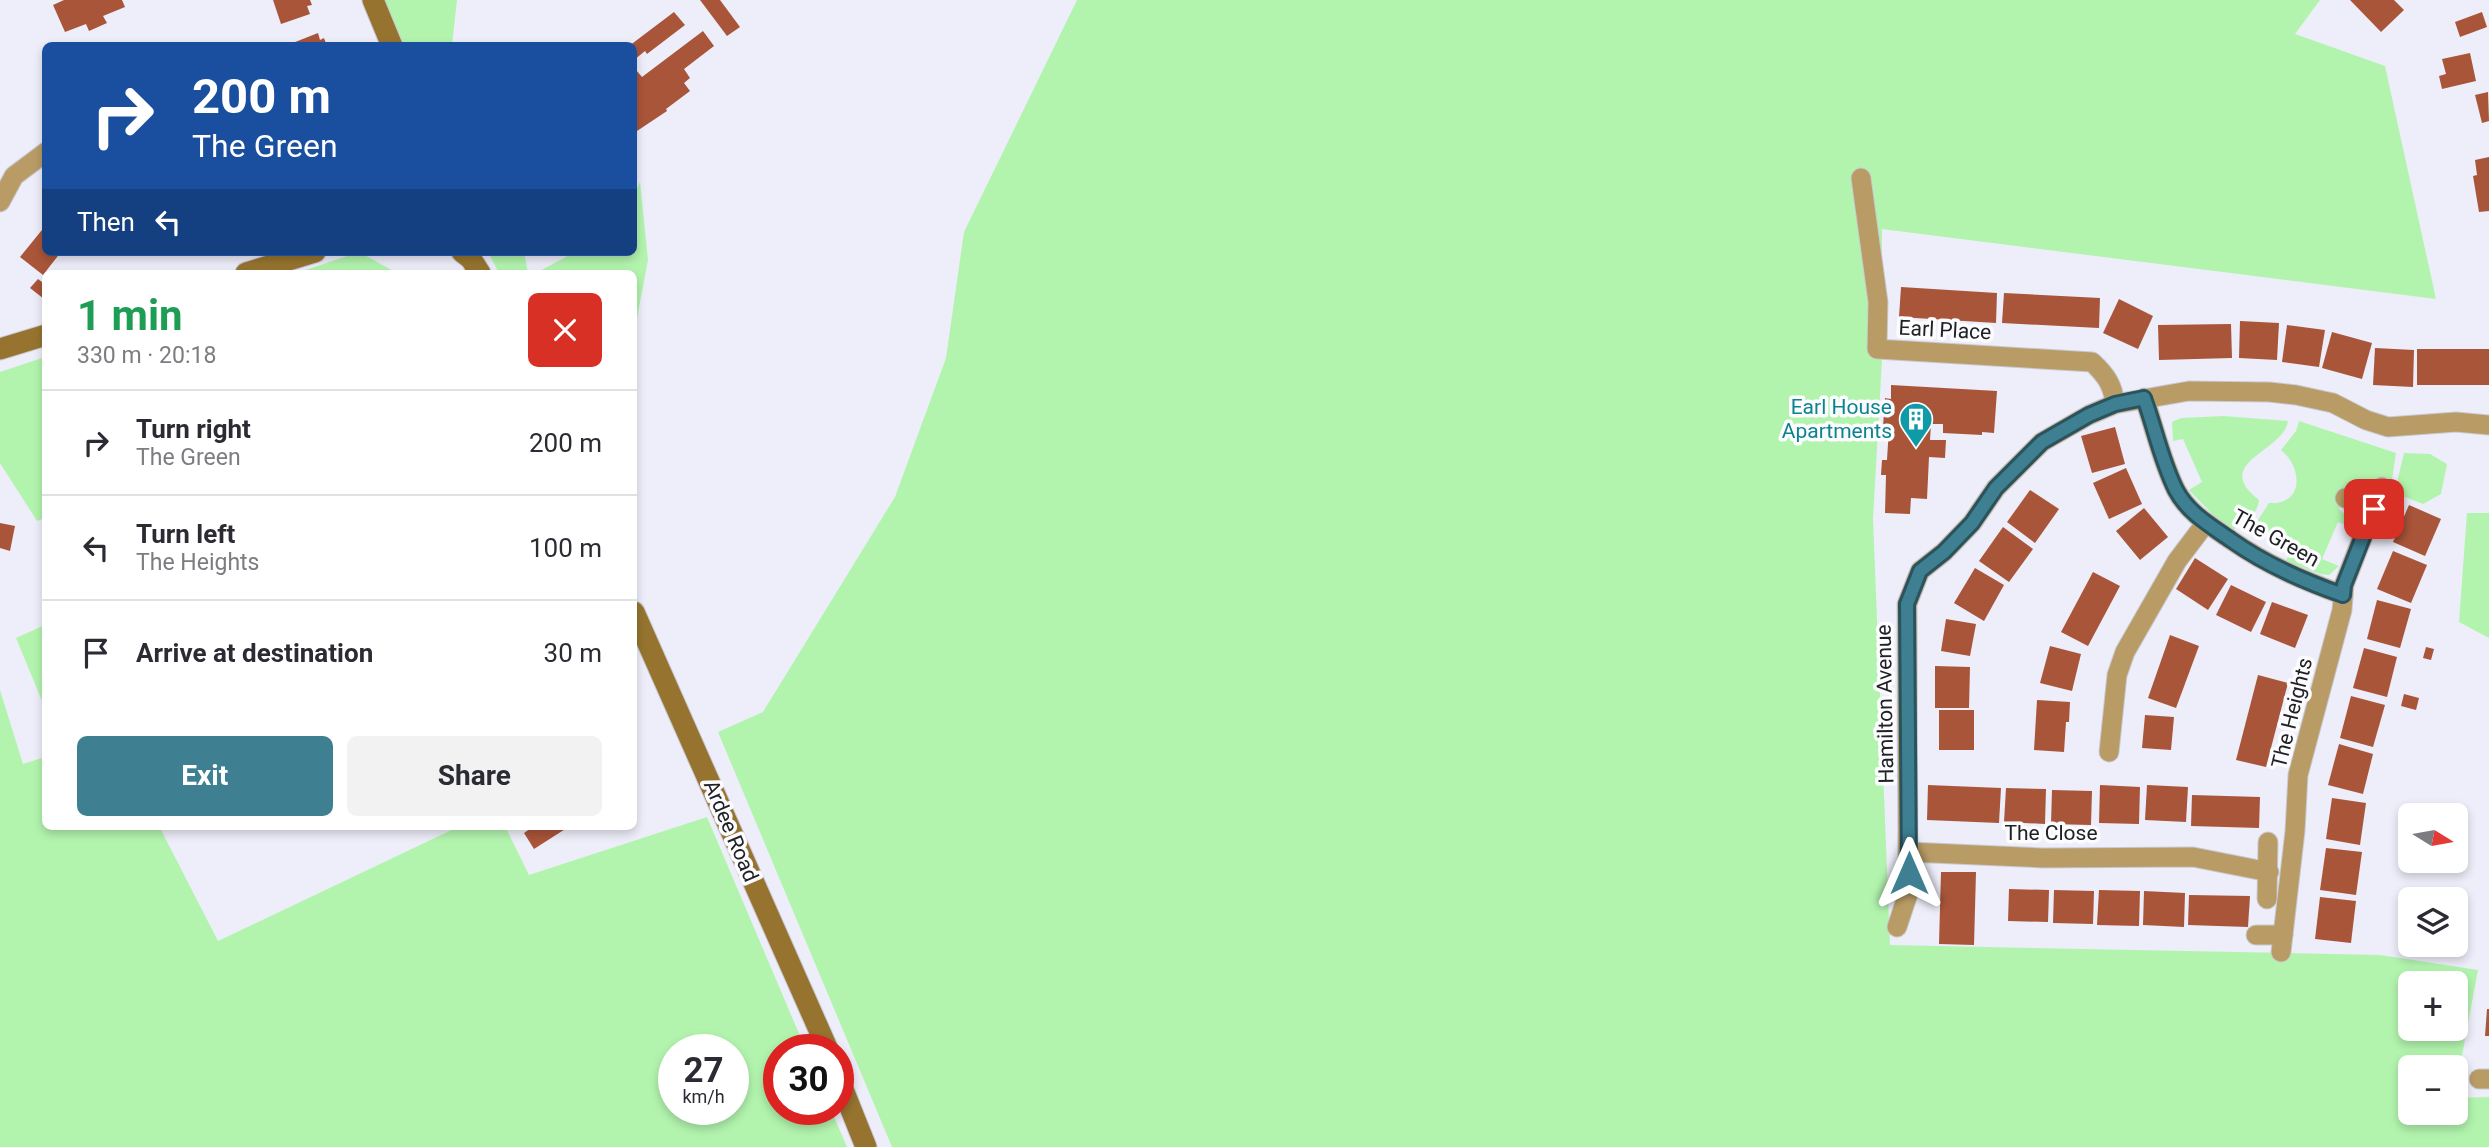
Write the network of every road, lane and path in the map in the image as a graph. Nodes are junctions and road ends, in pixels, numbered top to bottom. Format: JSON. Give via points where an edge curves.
{"nodes":[{"id":1,"x":373,"y":0,"type":"edge"},
{"id":2,"x":390,"y":42,"type":"edge"},
{"id":3,"x":42,"y":155,"type":"edge"},
{"id":4,"x":1861,"y":178,"type":"dead end"},
{"id":5,"x":0,"y":202,"type":"edge"},
{"id":6,"x":302,"y":256,"type":"edge"},
{"id":7,"x":467,"y":256,"type":"edge"},
{"id":8,"x":256,"y":270,"type":"edge"},
{"id":9,"x":478,"y":270,"type":"edge"},
{"id":10,"x":42,"y":336,"type":"edge"},
{"id":11,"x":0,"y":349,"type":"edge"},
{"id":12,"x":2144,"y":398,"type":"junction"},
{"id":13,"x":2115,"y":404,"type":"junction"},
{"id":14,"x":2489,"y":425,"type":"edge"},
{"id":15,"x":2382,"y":487,"type":"dead end"},
{"id":16,"x":2345,"y":498,"type":"dead end"},
{"id":17,"x":2374,"y":509,"type":"junction"},
{"id":18,"x":2205,"y":524,"type":"junction"},
{"id":19,"x":2343,"y":595,"type":"junction"},
{"id":20,"x":637,"y":619,"type":"edge"},
{"id":21,"x":2109,"y":752,"type":"dead end"},
{"id":22,"x":2268,"y":842,"type":"dead end"},
{"id":23,"x":1909,"y":852,"type":"junction"},
{"id":24,"x":2269,"y":872,"type":"junction"},
{"id":25,"x":2267,"y":899,"type":"dead end"},
{"id":26,"x":1896,"y":927,"type":"dead end"},
{"id":27,"x":2256,"y":935,"type":"dead end"},
{"id":28,"x":821,"y":1034,"type":"edge"},
{"id":29,"x":854,"y":1117,"type":"edge"},
{"id":30,"x":866,"y":1147,"type":"edge"}],
"edges":[{"from":1,"to":2,"type":"main road"},
{"from":3,"to":5,"type":"street","via":[[14,176]]},
{"from":4,"to":13,"type":"street","name":"Earl Place","via":[[1878,302],[1877,349],[2092,362],[2106,375]]},
{"from":6,"to":8,"type":"main road"},
{"from":7,"to":9,"type":"main road"},
{"from":10,"to":11,"type":"main road"},
{"from":12,"to":13,"type":"street","name":"Hamilton Avenue"},
{"from":12,"to":14,"type":"street","name":"Hamilton Avenue","via":[[2203,390],[2269,392],[2333,403],[2388,427],[2456,422]]},
{"from":12,"to":18,"type":"street","name":"The Green","via":[[2177,492]]},
{"from":13,"to":23,"type":"street","name":"Hamilton Avenue","via":[[2042,442],[1996,488],[1972,523],[1920,571],[1907,604]]},
{"from":15,"to":17,"type":"street","name":"The Heights"},
{"from":16,"to":17,"type":"street"},
{"from":17,"to":19,"type":"street","name":"The Heights"},
{"from":18,"to":19,"type":"street","name":"The Green","via":[[2282,572]]},
{"from":18,"to":21,"type":"street","via":[[2177,561],[2125,652],[2117,675]]},
{"from":19,"to":27,"type":"street","name":"The Heights","via":[[2298,775],[2282,944]]},
{"from":20,"to":28,"type":"main road","name":"Ardee Road"},
{"from":22,"to":24,"type":"street"},
{"from":23,"to":24,"type":"street","name":"The Close","via":[[2043,858],[2193,857]]},
{"from":23,"to":26,"type":"street","via":[[1908,894]]},
{"from":24,"to":25,"type":"street"},
{"from":29,"to":30,"type":"main road"}]}
